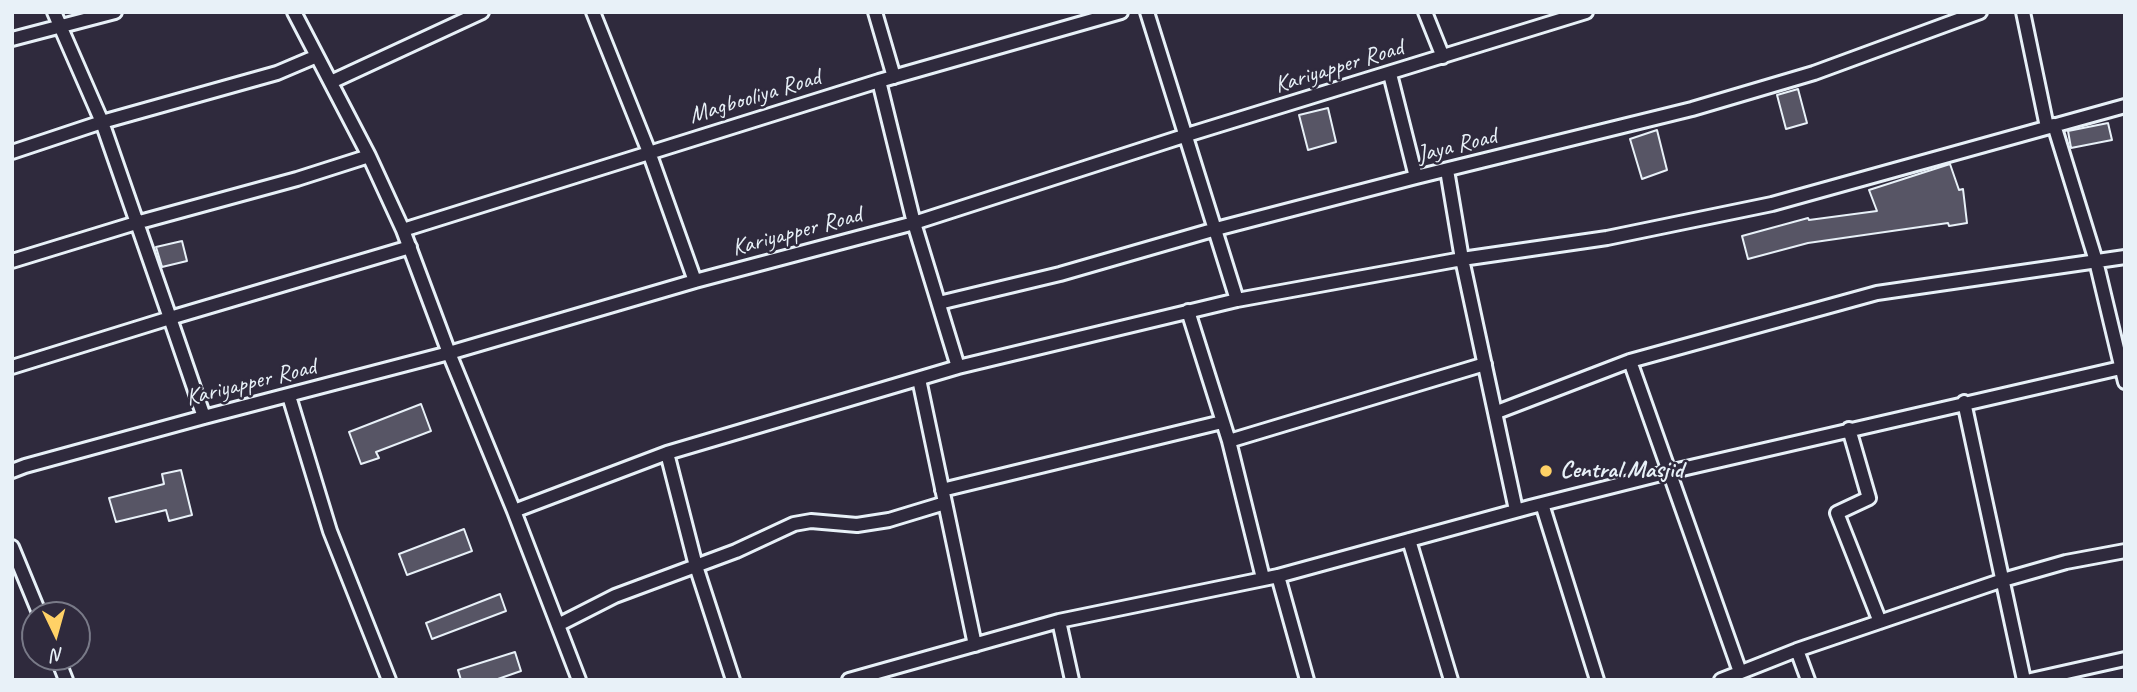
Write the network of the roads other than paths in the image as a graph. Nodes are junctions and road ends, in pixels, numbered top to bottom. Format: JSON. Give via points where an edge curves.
{"nodes":[{"id":1,"x":54,"y":12,"type":"edge"},
{"id":2,"x":115,"y":12,"type":"edge"},
{"id":3,"x":294,"y":12,"type":"edge"},
{"id":4,"x":593,"y":12,"type":"edge"},
{"id":5,"x":875,"y":12,"type":"edge"},
{"id":6,"x":1121,"y":12,"type":"edge"},
{"id":7,"x":1147,"y":12,"type":"edge"},
{"id":8,"x":1425,"y":12,"type":"edge"},
{"id":9,"x":1586,"y":12,"type":"edge"},
{"id":10,"x":1980,"y":12,"type":"edge"},
{"id":11,"x":2023,"y":12,"type":"edge"},
{"id":12,"x":480,"y":13,"type":"edge"},
{"id":13,"x":59,"y":28,"type":"junction"},
{"id":14,"x":12,"y":39,"type":"edge"},
{"id":15,"x":317,"y":56,"type":"junction"},
{"id":16,"x":1443,"y":57,"type":"junction"},
{"id":17,"x":1390,"y":74,"type":"junction"},
{"id":18,"x":894,"y":77,"type":"junction"},
{"id":19,"x":879,"y":81,"type":"junction"},
{"id":20,"x":331,"y":82,"type":"junction"},
{"id":21,"x":2125,"y":106,"type":"edge"},
{"id":22,"x":102,"y":122,"type":"junction"},
{"id":23,"x":2051,"y":126,"type":"junction"},
{"id":24,"x":1187,"y":135,"type":"junction"},
{"id":25,"x":12,"y":152,"type":"edge"},
{"id":26,"x":649,"y":152,"type":"junction"},
{"id":27,"x":369,"y":156,"type":"junction"},
{"id":28,"x":1447,"y":170,"type":"junction"},
{"id":29,"x":1416,"y":177,"type":"junction"},
{"id":30,"x":136,"y":223,"type":"junction"},
{"id":31,"x":914,"y":223,"type":"junction"},
{"id":32,"x":1216,"y":229,"type":"junction"},
{"id":33,"x":403,"y":230,"type":"junction"},
{"id":34,"x":410,"y":247,"type":"junction"},
{"id":35,"x":2125,"y":257,"type":"edge"},
{"id":36,"x":1462,"y":259,"type":"junction"},
{"id":37,"x":12,"y":261,"type":"edge"},
{"id":38,"x":2096,"y":261,"type":"junction"},
{"id":39,"x":695,"y":281,"type":"junction"},
{"id":40,"x":1237,"y":300,"type":"junction"},
{"id":41,"x":939,"y":303,"type":"junction"},
{"id":42,"x":1188,"y":311,"type":"junction"},
{"id":43,"x":170,"y":318,"type":"junction"},
{"id":44,"x":449,"y":353,"type":"junction"},
{"id":45,"x":1630,"y":361,"type":"junction"},
{"id":46,"x":1485,"y":364,"type":"junction"},
{"id":47,"x":12,"y":367,"type":"edge"},
{"id":48,"x":958,"y":367,"type":"junction"},
{"id":49,"x":2123,"y":367,"type":"edge"},
{"id":50,"x":919,"y":379,"type":"junction"},
{"id":51,"x":2125,"y":382,"type":"edge"},
{"id":52,"x":289,"y":396,"type":"junction"},
{"id":53,"x":1964,"y":402,"type":"junction"},
{"id":54,"x":1497,"y":412,"type":"junction"},
{"id":55,"x":204,"y":417,"type":"junction"},
{"id":56,"x":1223,"y":422,"type":"junction"},
{"id":57,"x":1849,"y":429,"type":"junction"},
{"id":58,"x":1229,"y":441,"type":"junction"},
{"id":59,"x":667,"y":453,"type":"junction"},
{"id":60,"x":12,"y":471,"type":"edge"},
{"id":61,"x":1669,"y":472,"type":"junction"},
{"id":62,"x":944,"y":497,"type":"junction"},
{"id":63,"x":1542,"y":503,"type":"junction"},
{"id":64,"x":1516,"y":510,"type":"junction"},
{"id":65,"x":514,"y":511,"type":"junction"},
{"id":66,"x":1409,"y":540,"type":"junction"},
{"id":67,"x":12,"y":547,"type":"edge"},
{"id":68,"x":2125,"y":551,"type":"edge"},
{"id":69,"x":696,"y":566,"type":"junction"},
{"id":70,"x":1278,"y":576,"type":"junction"},
{"id":71,"x":1263,"y":578,"type":"junction"},
{"id":72,"x":2003,"y":580,"type":"junction"},
{"id":73,"x":34,"y":601,"type":"edge"},
{"id":74,"x":1059,"y":621,"type":"junction"},
{"id":75,"x":1880,"y":622,"type":"junction"},
{"id":76,"x":558,"y":625,"type":"junction"},
{"id":77,"x":975,"y":645,"type":"junction"},
{"id":78,"x":1797,"y":650,"type":"junction"},
{"id":79,"x":2125,"y":659,"type":"edge"},
{"id":80,"x":1740,"y":672,"type":"junction"},
{"id":81,"x":389,"y":680,"type":"edge"},
{"id":82,"x":579,"y":680,"type":"edge"},
{"id":83,"x":733,"y":680,"type":"edge"},
{"id":84,"x":849,"y":680,"type":"edge"},
{"id":85,"x":1072,"y":680,"type":"edge"},
{"id":86,"x":1307,"y":680,"type":"edge"},
{"id":87,"x":1451,"y":680,"type":"edge"},
{"id":88,"x":1597,"y":680,"type":"edge"},
{"id":89,"x":1721,"y":680,"type":"edge"},
{"id":90,"x":1808,"y":680,"type":"edge"},
{"id":91,"x":2024,"y":680,"type":"edge"},
{"id":92,"x":2031,"y":680,"type":"edge"}],
"edges":[{"from":1,"to":13,"type":"street"},
{"from":2,"to":13,"type":"street"},
{"from":3,"to":15,"type":"street"},
{"from":4,"to":26,"type":"street"},
{"from":5,"to":18,"type":"street"},
{"from":6,"to":18,"type":"street","name":"Magbooliya Road"},
{"from":7,"to":24,"type":"street"},
{"from":8,"to":16,"type":"street"},
{"from":9,"to":16,"type":"street","name":"Kariyapper Road"},
{"from":10,"to":28,"type":"street","name":"Jaya Road","via":[[1814,73]]},
{"from":11,"to":23,"type":"street"},
{"from":12,"to":20,"type":"street"},
{"from":13,"to":14,"type":"street"},
{"from":13,"to":22,"type":"street"},
{"from":15,"to":20,"type":"street"},
{"from":15,"to":22,"type":"street","via":[[277,73]]},
{"from":16,"to":17,"type":"street","name":"Kariyapper Road"},
{"from":17,"to":24,"type":"street","name":"Kariyapper Road"},
{"from":17,"to":29,"type":"street"},
{"from":18,"to":19,"type":"street","name":"Magbooliya Road"},
{"from":19,"to":26,"type":"street","name":"Magbooliya Road"},
{"from":19,"to":31,"type":"street"},
{"from":20,"to":27,"type":"street"},
{"from":21,"to":23,"type":"street"},
{"from":22,"to":25,"type":"street"},
{"from":22,"to":30,"type":"street"},
{"from":23,"to":36,"type":"street","via":[[1772,204],[1607,238]]},
{"from":23,"to":38,"type":"street"},
{"from":24,"to":31,"type":"street","name":"Kariyapper Road"},
{"from":24,"to":32,"type":"street"},
{"from":26,"to":33,"type":"street","name":"Magbooliya Road"},
{"from":26,"to":39,"type":"street"},
{"from":27,"to":30,"type":"street"},
{"from":27,"to":33,"type":"street"},
{"from":28,"to":29,"type":"street","name":"Jaya Road"},
{"from":28,"to":36,"type":"street"},
{"from":29,"to":32,"type":"street","name":"Jaya Road"},
{"from":30,"to":37,"type":"street"},
{"from":30,"to":43,"type":"street"},
{"from":31,"to":39,"type":"street","name":"Kariyapper Road"},
{"from":31,"to":41,"type":"street"},
{"from":32,"to":40,"type":"street"},
{"from":32,"to":41,"type":"street","name":"Jaya Road"},
{"from":33,"to":34,"type":"street"},
{"from":34,"to":43,"type":"street"},
{"from":34,"to":44,"type":"street"},
{"from":35,"to":38,"type":"street"},
{"from":36,"to":40,"type":"street"},
{"from":36,"to":46,"type":"street"},
{"from":38,"to":45,"type":"street","via":[[1877,293]]},
{"from":38,"to":49,"type":"street"},
{"from":39,"to":44,"type":"street","name":"Kariyapper Road"},
{"from":40,"to":42,"type":"street"},
{"from":41,"to":48,"type":"street"},
{"from":42,"to":48,"type":"street"},
{"from":42,"to":56,"type":"street"},
{"from":43,"to":47,"type":"street"},
{"from":43,"to":55,"type":"street"},
{"from":44,"to":52,"type":"street","name":"Kariyapper Road"},
{"from":44,"to":65,"type":"street"},
{"from":45,"to":54,"type":"street"},
{"from":45,"to":61,"type":"street"},
{"from":46,"to":54,"type":"street"},
{"from":46,"to":58,"type":"street"},
{"from":48,"to":50,"type":"street"},
{"from":49,"to":51,"type":"street"},
{"from":49,"to":53,"type":"street"},
{"from":50,"to":59,"type":"street"},
{"from":50,"to":62,"type":"street"},
{"from":52,"to":55,"type":"street","name":"Kariyapper Road"},
{"from":52,"to":81,"type":"street","via":[[330,531]]},
{"from":53,"to":57,"type":"street"},
{"from":53,"to":72,"type":"street"},
{"from":54,"to":64,"type":"street"},
{"from":55,"to":60,"type":"street","name":"Kariyapper Road"},
{"from":56,"to":58,"type":"street"},
{"from":56,"to":62,"type":"street"},
{"from":57,"to":61,"type":"street"},
{"from":57,"to":75,"type":"street","via":[[1869,498],[1837,513]]},
{"from":58,"to":71,"type":"street"},
{"from":59,"to":65,"type":"street"},
{"from":59,"to":69,"type":"street"},
{"from":61,"to":63,"type":"street"},
{"from":61,"to":80,"type":"street"},
{"from":62,"to":69,"type":"street","via":[[889,520],[857,525],[794,524]]},
{"from":62,"to":77,"type":"street"},
{"from":63,"to":64,"type":"street"},
{"from":63,"to":88,"type":"street"},
{"from":64,"to":66,"type":"street"},
{"from":65,"to":76,"type":"street"},
{"from":66,"to":70,"type":"street"},
{"from":66,"to":87,"type":"street"},
{"from":67,"to":73,"type":"street"},
{"from":68,"to":72,"type":"street"},
{"from":69,"to":76,"type":"street","via":[[615,596]]},
{"from":69,"to":83,"type":"street"},
{"from":70,"to":71,"type":"street"},
{"from":70,"to":86,"type":"street"},
{"from":71,"to":74,"type":"street"},
{"from":72,"to":75,"type":"street"},
{"from":72,"to":91,"type":"street"},
{"from":74,"to":77,"type":"street"},
{"from":74,"to":85,"type":"street"},
{"from":75,"to":78,"type":"street"},
{"from":76,"to":82,"type":"street"},
{"from":77,"to":84,"type":"street"},
{"from":78,"to":80,"type":"street"},
{"from":78,"to":90,"type":"street"},
{"from":79,"to":92,"type":"street"},
{"from":80,"to":89,"type":"street"}]}
